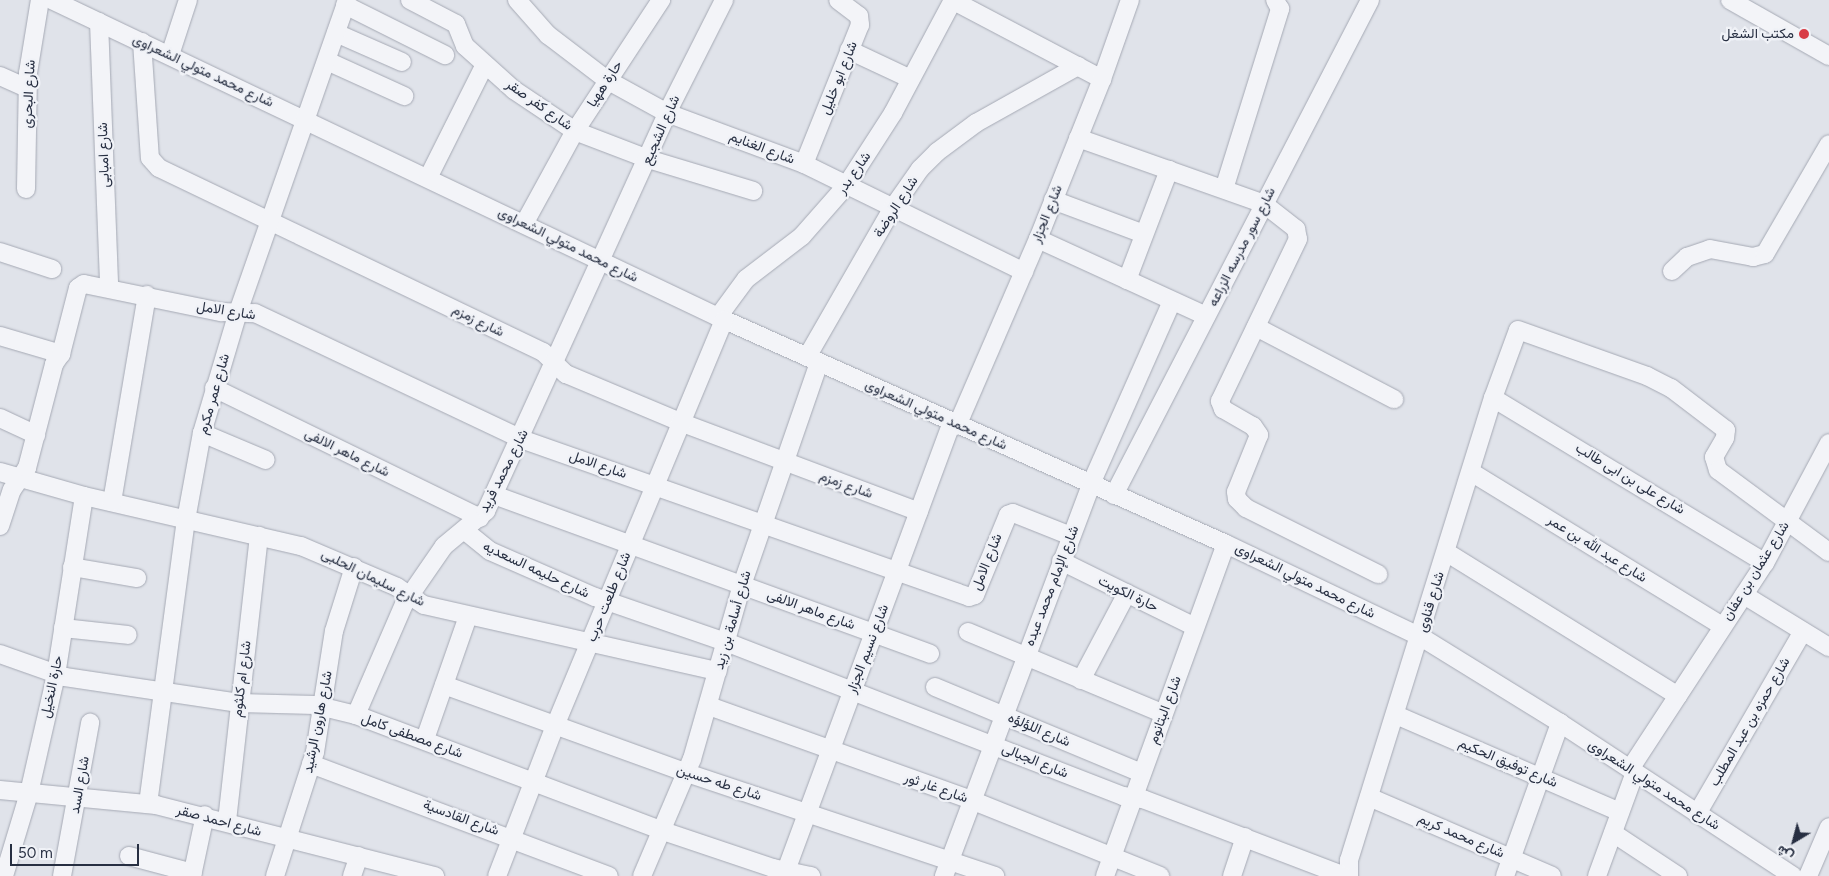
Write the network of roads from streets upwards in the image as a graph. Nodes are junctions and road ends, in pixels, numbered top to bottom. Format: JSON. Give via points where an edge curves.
{"nodes":[{"id":1,"x":40,"y":0,"type":"edge"},
{"id":2,"x":52,"y":0,"type":"edge"},
{"id":3,"x":188,"y":0,"type":"edge"},
{"id":4,"x":410,"y":0,"type":"edge"},
{"id":5,"x":517,"y":0,"type":"edge"},
{"id":6,"x":661,"y":0,"type":"edge"},
{"id":7,"x":724,"y":0,"type":"edge"},
{"id":8,"x":838,"y":0,"type":"edge"},
{"id":9,"x":953,"y":0,"type":"edge"},
{"id":10,"x":1275,"y":0,"type":"edge"},
{"id":11,"x":1370,"y":0,"type":"edge"},
{"id":12,"x":1730,"y":0,"type":"edge"},
{"id":13,"x":1127,"y":1,"type":"edge"},
{"id":14,"x":346,"y":3,"type":"edge"},
{"id":15,"x":99,"y":22,"type":"junction"},
{"id":16,"x":336,"y":33,"type":"junction"},
{"id":17,"x":142,"y":42,"type":"junction"},
{"id":18,"x":849,"y":50,"type":"junction"},
{"id":19,"x":170,"y":55,"type":"junction"},
{"id":20,"x":445,"y":55,"type":"dead end"},
{"id":21,"x":1829,"y":56,"type":"edge"},
{"id":22,"x":327,"y":61,"type":"junction"},
{"id":23,"x":402,"y":62,"type":"dead end"},
{"id":24,"x":485,"y":64,"type":"junction"},
{"id":25,"x":1078,"y":66,"type":"junction"},
{"id":26,"x":0,"y":76,"type":"edge"},
{"id":27,"x":911,"y":79,"type":"junction"},
{"id":28,"x":1102,"y":79,"type":"junction"},
{"id":29,"x":607,"y":80,"type":"junction"},
{"id":30,"x":27,"y":88,"type":"junction"},
{"id":31,"x":404,"y":96,"type":"dead end"},
{"id":32,"x":667,"y":114,"type":"junction"},
{"id":33,"x":306,"y":120,"type":"junction"},
{"id":34,"x":575,"y":131,"type":"junction"},
{"id":35,"x":1078,"y":138,"type":"junction"},
{"id":36,"x":1829,"y":144,"type":"edge"},
{"id":37,"x":648,"y":159,"type":"junction"},
{"id":38,"x":804,"y":164,"type":"junction"},
{"id":39,"x":1169,"y":170,"type":"junction"},
{"id":40,"x":428,"y":178,"type":"junction"},
{"id":41,"x":846,"y":186,"type":"junction"},
{"id":42,"x":26,"y":189,"type":"dead end"},
{"id":43,"x":753,"y":190,"type":"dead end"},
{"id":44,"x":1224,"y":190,"type":"junction"},
{"id":45,"x":1053,"y":200,"type":"junction"},
{"id":46,"x":1264,"y":204,"type":"junction"},
{"id":47,"x":892,"y":209,"type":"junction"},
{"id":48,"x":270,"y":221,"type":"junction"},
{"id":49,"x":524,"y":224,"type":"junction"},
{"id":50,"x":1144,"y":234,"type":"junction"},
{"id":51,"x":1038,"y":239,"type":"junction"},
{"id":52,"x":0,"y":252,"type":"edge"},
{"id":53,"x":602,"y":261,"type":"junction"},
{"id":54,"x":52,"y":269,"type":"dead end"},
{"id":55,"x":1672,"y":271,"type":"dead end"},
{"id":56,"x":1024,"y":272,"type":"junction"},
{"id":57,"x":1127,"y":280,"type":"junction"},
{"id":58,"x":109,"y":288,"type":"junction"},
{"id":59,"x":147,"y":296,"type":"junction"},
{"id":60,"x":1172,"y":301,"type":"junction"},
{"id":61,"x":238,"y":312,"type":"junction"},
{"id":62,"x":1206,"y":316,"type":"junction"},
{"id":63,"x":721,"y":318,"type":"junction"},
{"id":64,"x":1256,"y":327,"type":"junction"},
{"id":65,"x":0,"y":336,"type":"edge"},
{"id":66,"x":61,"y":354,"type":"junction"},
{"id":67,"x":813,"y":360,"type":"junction"},
{"id":68,"x":555,"y":362,"type":"junction"},
{"id":69,"x":214,"y":388,"type":"junction"},
{"id":70,"x":1493,"y":398,"type":"junction"},
{"id":71,"x":1394,"y":399,"type":"dead end"},
{"id":72,"x":0,"y":418,"type":"edge"},
{"id":73,"x":680,"y":422,"type":"junction"},
{"id":74,"x":955,"y":424,"type":"junction"},
{"id":75,"x":202,"y":433,"type":"junction"},
{"id":76,"x":36,"y":435,"type":"junction"},
{"id":77,"x":521,"y":439,"type":"junction"},
{"id":78,"x":1829,"y":443,"type":"edge"},
{"id":79,"x":266,"y":460,"type":"dead end"},
{"id":80,"x":784,"y":462,"type":"junction"},
{"id":81,"x":0,"y":472,"type":"edge"},
{"id":82,"x":1471,"y":472,"type":"junction"},
{"id":83,"x":20,"y":479,"type":"junction"},
{"id":84,"x":655,"y":484,"type":"junction"},
{"id":85,"x":1091,"y":484,"type":"junction"},
{"id":86,"x":494,"y":495,"type":"junction"},
{"id":87,"x":1114,"y":495,"type":"junction"},
{"id":88,"x":84,"y":496,"type":"junction"},
{"id":89,"x":112,"y":502,"type":"junction"},
{"id":90,"x":919,"y":512,"type":"junction"},
{"id":91,"x":480,"y":518,"type":"junction"},
{"id":92,"x":186,"y":520,"type":"junction"},
{"id":93,"x":763,"y":523,"type":"junction"},
{"id":94,"x":1787,"y":523,"type":"junction"},
{"id":95,"x":0,"y":526,"type":"edge"},
{"id":96,"x":464,"y":530,"type":"junction"},
{"id":97,"x":259,"y":536,"type":"junction"},
{"id":98,"x":1071,"y":536,"type":"junction"},
{"id":99,"x":1226,"y":544,"type":"junction"},
{"id":100,"x":630,"y":545,"type":"junction"},
{"id":101,"x":1446,"y":552,"type":"junction"},
{"id":102,"x":1829,"y":552,"type":"edge"},
{"id":103,"x":1061,"y":561,"type":"junction"},
{"id":104,"x":1764,"y":563,"type":"junction"},
{"id":105,"x":72,"y":567,"type":"junction"},
{"id":106,"x":354,"y":567,"type":"junction"},
{"id":107,"x":897,"y":572,"type":"junction"},
{"id":108,"x":1378,"y":574,"type":"dead end"},
{"id":109,"x":136,"y":578,"type":"dead end"},
{"id":110,"x":742,"y":585,"type":"junction"},
{"id":111,"x":1127,"y":593,"type":"junction"},
{"id":112,"x":1744,"y":595,"type":"junction"},
{"id":113,"x":410,"y":596,"type":"junction"},
{"id":114,"x":606,"y":602,"type":"junction"},
{"id":115,"x":468,"y":616,"type":"junction"},
{"id":116,"x":1722,"y":626,"type":"junction"},
{"id":117,"x":1195,"y":627,"type":"junction"},
{"id":118,"x":63,"y":628,"type":"junction"},
{"id":119,"x":1803,"y":631,"type":"junction"},
{"id":120,"x":968,"y":632,"type":"dead end"},
{"id":121,"x":874,"y":633,"type":"junction"},
{"id":122,"x":128,"y":635,"type":"dead end"},
{"id":123,"x":1421,"y":637,"type":"junction"},
{"id":124,"x":591,"y":642,"type":"junction"},
{"id":125,"x":726,"y":642,"type":"junction"},
{"id":126,"x":1829,"y":647,"type":"edge"},
{"id":127,"x":0,"y":654,"type":"edge"},
{"id":128,"x":930,"y":654,"type":"dead end"},
{"id":129,"x":1025,"y":656,"type":"junction"},
{"id":130,"x":718,"y":671,"type":"junction"},
{"id":131,"x":56,"y":675,"type":"junction"},
{"id":132,"x":1081,"y":680,"type":"junction"},
{"id":133,"x":444,"y":685,"type":"junction"},
{"id":134,"x":935,"y":687,"type":"dead end"},
{"id":135,"x":852,"y":691,"type":"junction"},
{"id":136,"x":164,"y":692,"type":"junction"},
{"id":137,"x":1678,"y":696,"type":"junction"},
{"id":138,"x":239,"y":703,"type":"junction"},
{"id":139,"x":709,"y":706,"type":"junction"},
{"id":140,"x":323,"y":707,"type":"junction"},
{"id":141,"x":1164,"y":714,"type":"junction"},
{"id":142,"x":356,"y":715,"type":"junction"},
{"id":143,"x":1002,"y":715,"type":"junction"},
{"id":144,"x":1396,"y":715,"type":"junction"},
{"id":145,"x":90,"y":723,"type":"dead end"},
{"id":146,"x":1560,"y":723,"type":"junction"},
{"id":147,"x":555,"y":726,"type":"junction"},
{"id":148,"x":425,"y":739,"type":"junction"},
{"id":149,"x":992,"y":743,"type":"junction"},
{"id":150,"x":831,"y":751,"type":"junction"},
{"id":151,"x":311,"y":764,"type":"junction"},
{"id":152,"x":1632,"y":770,"type":"junction"},
{"id":153,"x":687,"y":773,"type":"junction"},
{"id":154,"x":1142,"y":773,"type":"junction"},
{"id":155,"x":1540,"y":776,"type":"junction"},
{"id":156,"x":533,"y":782,"type":"junction"},
{"id":157,"x":0,"y":790,"type":"edge"},
{"id":158,"x":29,"y":793,"type":"junction"},
{"id":159,"x":1133,"y":797,"type":"junction"},
{"id":160,"x":1369,"y":797,"type":"junction"},
{"id":161,"x":79,"y":798,"type":"junction"},
{"id":162,"x":971,"y":800,"type":"junction"},
{"id":163,"x":148,"y":804,"type":"junction"},
{"id":164,"x":808,"y":812,"type":"junction"},
{"id":165,"x":1620,"y":812,"type":"junction"},
{"id":166,"x":1697,"y":814,"type":"junction"},
{"id":167,"x":205,"y":816,"type":"junction"},
{"id":168,"x":227,"y":821,"type":"junction"},
{"id":169,"x":1829,"y":828,"type":"edge"},
{"id":170,"x":663,"y":831,"type":"junction"},
{"id":171,"x":1613,"y":833,"type":"junction"},
{"id":172,"x":512,"y":837,"type":"junction"},
{"id":173,"x":1245,"y":837,"type":"junction"},
{"id":174,"x":287,"y":841,"type":"junction"},
{"id":175,"x":6,"y":844,"type":"edge"},
{"id":176,"x":129,"y":856,"type":"dead end"},
{"id":177,"x":358,"y":856,"type":"junction"},
{"id":178,"x":1112,"y":856,"type":"junction"},
{"id":179,"x":1511,"y":857,"type":"junction"},
{"id":180,"x":950,"y":858,"type":"junction"},
{"id":181,"x":408,"y":873,"type":"edge"},
{"id":182,"x":786,"y":873,"type":"edge"},
{"id":183,"x":193,"y":874,"type":"edge"},
{"id":184,"x":4,"y":876,"type":"edge"},
{"id":185,"x":62,"y":876,"type":"edge"},
{"id":186,"x":275,"y":876,"type":"edge"},
{"id":187,"x":352,"y":876,"type":"edge"},
{"id":188,"x":435,"y":876,"type":"edge"},
{"id":189,"x":496,"y":876,"type":"edge"},
{"id":190,"x":609,"y":876,"type":"edge"},
{"id":191,"x":642,"y":876,"type":"edge"},
{"id":192,"x":811,"y":876,"type":"edge"},
{"id":193,"x":944,"y":876,"type":"edge"},
{"id":194,"x":995,"y":876,"type":"edge"},
{"id":195,"x":1105,"y":876,"type":"edge"},
{"id":196,"x":1160,"y":876,"type":"edge"},
{"id":197,"x":1232,"y":876,"type":"edge"},
{"id":198,"x":1347,"y":876,"type":"edge"},
{"id":199,"x":1505,"y":876,"type":"edge"},
{"id":200,"x":1552,"y":876,"type":"edge"},
{"id":201,"x":1596,"y":876,"type":"edge"},
{"id":202,"x":1678,"y":876,"type":"edge"},
{"id":203,"x":1794,"y":876,"type":"edge"},
{"id":204,"x":1808,"y":876,"type":"edge"}],
"edges":[{"from":1,"to":30,"type":"street","name":"شارع البحرى"},
{"from":2,"to":15,"type":"street","name":"شارع محمد متولي الشعراوى"},
{"from":3,"to":19,"type":"street"},
{"from":4,"to":24,"type":"street","name":"شارع كفر صقر","via":[[456,24],[462,43]]},
{"from":5,"to":29,"type":"street","name":"شارع الغنايم","via":[[548,35]]},
{"from":6,"to":29,"type":"street","name":"حارة ههيا"},
{"from":7,"to":32,"type":"street","name":"شارع الشجيع"},
{"from":8,"to":18,"type":"street","name":"شارع ابو خليل","via":[[860,20]]},
{"from":9,"to":25,"type":"street"},
{"from":9,"to":27,"type":"street","name":"شارع بدر"},
{"from":10,"to":44,"type":"street","via":[[1280,9]]},
{"from":11,"to":46,"type":"street","name":"شارع سور مدرسه الزراعه"},
{"from":12,"to":21,"type":"street"},
{"from":13,"to":28,"type":"street","name":"شارع الجزار"},
{"from":14,"to":16,"type":"street","name":"شارع عمر مكرم"},
{"from":14,"to":20,"type":"street"},
{"from":15,"to":17,"type":"street","name":"شارع محمد متولي الشعراوى"},
{"from":15,"to":58,"type":"street","name":"شارع امبابى"},
{"from":16,"to":22,"type":"street","name":"شارع عمر مكرم"},
{"from":16,"to":23,"type":"street"},
{"from":17,"to":19,"type":"street","name":"شارع محمد متولي الشعراوى"},
{"from":17,"to":48,"type":"street","name":"شارع زمزم","via":[[152,162]]},
{"from":18,"to":27,"type":"street"},
{"from":18,"to":38,"type":"street","name":"شارع ابو خليل"},
{"from":19,"to":33,"type":"street","name":"شارع محمد متولي الشعراوى"},
{"from":22,"to":31,"type":"street"},
{"from":22,"to":33,"type":"street","name":"شارع عمر مكرم"},
{"from":24,"to":34,"type":"street","name":"شارع كفر صقر","via":[[514,90]]},
{"from":24,"to":40,"type":"street"},
{"from":25,"to":28,"type":"street"},
{"from":25,"to":47,"type":"street","name":"شارع الروضة","via":[[956,136],[920,169]]},
{"from":26,"to":30,"type":"street"},
{"from":27,"to":41,"type":"street","name":"شارع بدر"},
{"from":28,"to":35,"type":"street","name":"شارع الجزار"},
{"from":29,"to":32,"type":"street","name":"شارع الغنايم"},
{"from":29,"to":34,"type":"street","name":"حارة ههيا"},
{"from":30,"to":42,"type":"street","name":"شارع البحرى"},
{"from":32,"to":37,"type":"street","name":"شارع الشجيع"},
{"from":32,"to":38,"type":"street","name":"شارع الغنايم"},
{"from":33,"to":40,"type":"street","name":"شارع محمد متولي الشعراوى"},
{"from":33,"to":48,"type":"street","name":"شارع عمر مكرم"},
{"from":34,"to":37,"type":"street","name":"شارع كفر صقر"},
{"from":34,"to":49,"type":"street","name":"حارة ههيا"},
{"from":35,"to":39,"type":"street"},
{"from":35,"to":45,"type":"street","name":"شارع الجزار"},
{"from":36,"to":55,"type":"street","via":[[1765,254],[1753,258],[1710,249],[1686,257]]},
{"from":37,"to":43,"type":"street","name":"شارع كفر صقر"},
{"from":37,"to":53,"type":"street","name":"شارع الشجيع"},
{"from":38,"to":41,"type":"street","name":"شارع الغنايم"},
{"from":39,"to":44,"type":"street"},
{"from":39,"to":50,"type":"street"},
{"from":40,"to":49,"type":"street","name":"شارع محمد متولي الشعراوى"},
{"from":41,"to":47,"type":"street","name":"شارع الغنايم"},
{"from":41,"to":63,"type":"street","name":"شارع بدر","via":[[802,236],[746,279]]},
{"from":44,"to":46,"type":"street"},
{"from":45,"to":50,"type":"street"},
{"from":45,"to":51,"type":"street","name":"شارع الجزار"},
{"from":46,"to":62,"type":"street","name":"شارع سور مدرسه الزراعه"},
{"from":46,"to":64,"type":"street","via":[[1296,229],[1298,239]]},
{"from":47,"to":56,"type":"street","name":"شارع الغنايم"},
{"from":47,"to":67,"type":"street","name":"شارع الروضة"},
{"from":48,"to":61,"type":"street","name":"شارع عمر مكرم"},
{"from":48,"to":68,"type":"street","name":"شارع زمزم","via":[[543,352]]},
{"from":49,"to":53,"type":"street","name":"شارع محمد متولي الشعراوى"},
{"from":50,"to":57,"type":"street"},
{"from":51,"to":56,"type":"street","name":"شارع الجزار"},
{"from":51,"to":57,"type":"street"},
{"from":52,"to":54,"type":"street"},
{"from":53,"to":63,"type":"street","name":"شارع محمد متولي الشعراوى"},
{"from":53,"to":68,"type":"street","name":"شارع محمد فريد"},
{"from":56,"to":74,"type":"street","name":"شارع الجزار"},
{"from":57,"to":60,"type":"street"},
{"from":58,"to":59,"type":"street","name":"شارع الامل"},
{"from":58,"to":66,"type":"street","name":"شارع الامل","via":[[80,285]]},
{"from":59,"to":61,"type":"street","name":"شارع الامل","via":[[221,312]]},
{"from":59,"to":89,"type":"street"},
{"from":60,"to":62,"type":"street"},
{"from":60,"to":85,"type":"street","name":"شارع الإمام محمد عبده"},
{"from":61,"to":69,"type":"street","name":"شارع عمر مكرم"},
{"from":61,"to":77,"type":"street","name":"شارع الامل","via":[[255,313]]},
{"from":62,"to":87,"type":"street","name":"شارع سور مدرسه الزراعه"},
{"from":63,"to":67,"type":"street","name":"شارع محمد متولي الشعراوى"},
{"from":63,"to":73,"type":"street","name":"شارع طلعت حرب"},
{"from":64,"to":71,"type":"street"},
{"from":64,"to":108,"type":"street","via":[[1220,401],[1223,409],[1253,426],[1259,435],[1236,492],[1237,499],[1246,508]]},
{"from":65,"to":66,"type":"street"},
{"from":66,"to":76,"type":"street","via":[[54,364]]},
{"from":67,"to":74,"type":"street","name":"شارع محمد متولي الشعراوى"},
{"from":67,"to":80,"type":"street","name":"شارع أسامة بن زيد"},
{"from":68,"to":73,"type":"street","name":"شارع زمزم","via":[[566,374]]},
{"from":68,"to":77,"type":"street","name":"شارع محمد فريد"},
{"from":69,"to":75,"type":"street","name":"شارع عمر مكرم"},
{"from":69,"to":91,"type":"street","name":"شارع ماهر الالفى"},
{"from":70,"to":82,"type":"street","name":"شارع قناوى"},
{"from":70,"to":94,"type":"street","name":"شارع قناوى","via":[[1518,330],[1655,379],[1716,420],[1727,434],[1714,457],[1715,467]]},
{"from":70,"to":104,"type":"street","name":"شارع على بن ابى طالب"},
{"from":72,"to":76,"type":"street"},
{"from":73,"to":80,"type":"street","name":"شارع زمزم"},
{"from":73,"to":84,"type":"street","name":"شارع طلعت حرب"},
{"from":74,"to":85,"type":"street","name":"شارع محمد متولي الشعراوى"},
{"from":74,"to":90,"type":"street","name":"شارع نسيم الجزار"},
{"from":75,"to":79,"type":"street"},
{"from":75,"to":92,"type":"street","name":"شارع عمر مكرم"},
{"from":76,"to":83,"type":"street","via":[[28,468]]},
{"from":77,"to":84,"type":"street","name":"شارع الامل"},
{"from":77,"to":86,"type":"street","name":"شارع محمد فريد"},
{"from":78,"to":94,"type":"street","name":"شارع عثمان بن عفان"},
{"from":80,"to":90,"type":"street","name":"شارع زمزم"},
{"from":80,"to":93,"type":"street","name":"شارع أسامة بن زيد"},
{"from":81,"to":83,"type":"street","name":"شارع سليمان الحلبى"},
{"from":82,"to":101,"type":"street","name":"شارع قناوى"},
{"from":82,"to":116,"type":"street","name":"شارع عبد الله بن عمر"},
{"from":83,"to":88,"type":"street","name":"شارع سليمان الحلبى"},
{"from":83,"to":95,"type":"street","via":[[12,490]]},
{"from":84,"to":93,"type":"street","name":"شارع الامل"},
{"from":84,"to":100,"type":"street","name":"شارع طلعت حرب"},
{"from":85,"to":87,"type":"street","name":"شارع محمد متولي الشعراوى"},
{"from":85,"to":98,"type":"street","name":"شارع الإمام محمد عبده"},
{"from":86,"to":91,"type":"street","name":"شارع محمد فريد"},
{"from":86,"to":100,"type":"street","name":"شارع ماهر الالفى"},
{"from":87,"to":99,"type":"street","name":"شارع محمد متولي الشعراوى"},
{"from":88,"to":89,"type":"street","name":"شارع سليمان الحلبى"},
{"from":88,"to":105,"type":"street","name":"حارة النخيل"},
{"from":89,"to":92,"type":"street","name":"شارع سليمان الحلبى"},
{"from":90,"to":107,"type":"street","name":"شارع نسيم الجزار"},
{"from":91,"to":96,"type":"street","name":"شارع محمد فريد"},
{"from":92,"to":97,"type":"street","name":"شارع سليمان الحلبى"},
{"from":92,"to":136,"type":"street","name":"شارع عمر مكرم"},
{"from":93,"to":107,"type":"street","name":"شارع الامل"},
{"from":93,"to":110,"type":"street","name":"شارع أسامة بن زيد"},
{"from":94,"to":102,"type":"street"},
{"from":94,"to":104,"type":"street","name":"شارع عثمان بن عفان"},
{"from":96,"to":113,"type":"street","name":"شارع محمد فريد","via":[[444,546]]},
{"from":96,"to":114,"type":"street","name":"شارع حليمه السعديه","via":[[490,551]]},
{"from":97,"to":106,"type":"street","name":"شارع سليمان الحلبى","via":[[318,551]]},
{"from":97,"to":138,"type":"street","name":"شارع ام كلثوم"},
{"from":98,"to":103,"type":"street","name":"شارع الإمام محمد عبده"},
{"from":98,"to":107,"type":"street","name":"شارع الامل","via":[[1013,514],[1008,515],[971,597]]},
{"from":99,"to":117,"type":"street","name":"شارع البتانوم"},
{"from":99,"to":123,"type":"street","name":"شارع محمد متولي الشعراوى"},
{"from":100,"to":110,"type":"street","name":"شارع ماهر الالفى"},
{"from":100,"to":114,"type":"street","name":"شارع طلعت حرب"},
{"from":101,"to":123,"type":"street","name":"شارع قناوى"},
{"from":101,"to":137,"type":"street"},
{"from":103,"to":111,"type":"street","name":"حارة الكويت"},
{"from":103,"to":129,"type":"street","name":"شارع الإمام محمد عبده"},
{"from":104,"to":112,"type":"street","name":"شارع عثمان بن عفان"},
{"from":105,"to":109,"type":"street"},
{"from":105,"to":118,"type":"street","name":"حارة النخيل"},
{"from":106,"to":113,"type":"street","name":"شارع سليمان الحلبى"},
{"from":106,"to":140,"type":"street","name":"شارع هارون الرشيد","via":[[334,630]]},
{"from":107,"to":121,"type":"street","name":"شارع نسيم الجزار"},
{"from":110,"to":121,"type":"street","name":"شارع ماهر الالفى"},
{"from":110,"to":125,"type":"street","name":"شارع أسامة بن زيد"},
{"from":111,"to":117,"type":"street","name":"حارة الكويت"},
{"from":111,"to":132,"type":"street"},
{"from":112,"to":116,"type":"street","name":"شارع عثمان بن عفان"},
{"from":112,"to":119,"type":"street"},
{"from":113,"to":115,"type":"street","name":"شارع سليمان الحلبى","via":[[424,605]]},
{"from":113,"to":142,"type":"street","name":"شارع محمد فريد","via":[[400,611]]},
{"from":114,"to":124,"type":"street","name":"شارع طلعت حرب"},
{"from":114,"to":125,"type":"street","name":"شارع حليمه السعديه"},
{"from":115,"to":124,"type":"street","name":"شارع سليمان الحلبى"},
{"from":115,"to":133,"type":"street"},
{"from":116,"to":137,"type":"street","name":"شارع عثمان بن عفان"},
{"from":117,"to":141,"type":"street","name":"شارع البتانوم"},
{"from":118,"to":122,"type":"street"},
{"from":118,"to":131,"type":"street","name":"حارة النخيل"},
{"from":119,"to":126,"type":"street"},
{"from":119,"to":166,"type":"street","name":"شارع حمزه بن عبد المطلب"},
{"from":120,"to":129,"type":"street"},
{"from":121,"to":128,"type":"street","name":"شارع ماهر الالفى"},
{"from":121,"to":135,"type":"street","name":"شارع نسيم الجزار"},
{"from":123,"to":144,"type":"street","name":"شارع قناوى"},
{"from":123,"to":146,"type":"street","name":"شارع محمد متولي الشعراوى"},
{"from":124,"to":130,"type":"street","name":"شارع سليمان الحلبى"},
{"from":124,"to":147,"type":"street","name":"شارع طلعت حرب"},
{"from":125,"to":130,"type":"street","name":"شارع أسامة بن زيد"},
{"from":125,"to":135,"type":"street","name":"شارع الجبالى"},
{"from":127,"to":131,"type":"street","name":"شارع مصطفى كامل"},
{"from":129,"to":132,"type":"street"},
{"from":129,"to":143,"type":"street","name":"شارع الإمام محمد عبده"},
{"from":130,"to":139,"type":"street","name":"شارع أسامة بن زيد"},
{"from":131,"to":136,"type":"street","name":"شارع مصطفى كامل"},
{"from":131,"to":158,"type":"street","name":"حارة النخيل"},
{"from":132,"to":141,"type":"street"},
{"from":133,"to":147,"type":"street","name":"شارع طه حسين"},
{"from":133,"to":148,"type":"street"},
{"from":134,"to":143,"type":"street","name":"شارع اللؤلؤه"},
{"from":135,"to":149,"type":"street","name":"شارع الجبالى"},
{"from":135,"to":150,"type":"street","name":"شارع نسيم الجزار"},
{"from":136,"to":138,"type":"street","name":"شارع مصطفى كامل"},
{"from":136,"to":163,"type":"street","name":"شارع عمر مكرم"},
{"from":137,"to":152,"type":"street","name":"شارع عثمان بن عفان"},
{"from":138,"to":140,"type":"street","name":"شارع مصطفى كامل"},
{"from":138,"to":168,"type":"street","name":"شارع ام كلثوم"},
{"from":139,"to":150,"type":"street","name":"شارع غار ثور"},
{"from":139,"to":153,"type":"street","name":"شارع أسامة بن زيد"},
{"from":140,"to":142,"type":"street","name":"شارع مصطفى كامل"},
{"from":140,"to":151,"type":"street","name":"شارع هارون الرشيد"},
{"from":141,"to":154,"type":"street","name":"شارع البتانوم"},
{"from":142,"to":148,"type":"street","name":"شارع مصطفى كامل"},
{"from":143,"to":149,"type":"street","name":"شارع الإمام محمد عبده"},
{"from":143,"to":154,"type":"street","name":"شارع اللؤلؤه"},
{"from":144,"to":155,"type":"street","name":"شارع توفيق الحكيم"},
{"from":144,"to":160,"type":"street","name":"شارع قناوى"},
{"from":145,"to":161,"type":"street","name":"شارع السد"},
{"from":146,"to":152,"type":"street","name":"شارع محمد متولي الشعراوى"},
{"from":146,"to":155,"type":"street"},
{"from":147,"to":153,"type":"street","name":"شارع طه حسين"},
{"from":147,"to":156,"type":"street","name":"شارع طلعت حرب"},
{"from":148,"to":156,"type":"street","name":"شارع مصطفى كامل"},
{"from":149,"to":159,"type":"street","name":"شارع الجبالى","via":[[1123,796]]},
{"from":149,"to":162,"type":"street","name":"شارع الإمام محمد عبده"},
{"from":150,"to":162,"type":"street","name":"شارع غار ثور"},
{"from":150,"to":164,"type":"street","name":"شارع نسيم الجزار"},
{"from":151,"to":172,"type":"street","name":"شارع القادسية"},
{"from":151,"to":174,"type":"street","name":"شارع هارون الرشيد"},
{"from":152,"to":165,"type":"street","name":"شارع عثمان بن عفان"},
{"from":152,"to":166,"type":"street","name":"شارع محمد متولي الشعراوى"},
{"from":153,"to":164,"type":"street","name":"شارع طه حسين"},
{"from":153,"to":170,"type":"street","name":"شارع أسامة بن زيد"},
{"from":154,"to":159,"type":"street","name":"شارع البتانوم"},
{"from":155,"to":165,"type":"street","name":"شارع توفيق الحكيم"},
{"from":155,"to":179,"type":"street"},
{"from":156,"to":170,"type":"street","name":"شارع مصطفى كامل"},
{"from":156,"to":172,"type":"street","name":"شارع طلعت حرب"},
{"from":157,"to":158,"type":"street","name":"شارع احمد صقر"},
{"from":158,"to":161,"type":"street","name":"شارع احمد صقر"},
{"from":158,"to":175,"type":"street","name":"حارة النخيل"},
{"from":159,"to":173,"type":"street","name":"شارع الجبالى"},
{"from":159,"to":178,"type":"street","name":"شارع البتانوم"},
{"from":160,"to":179,"type":"street","name":"شارع محمد كريم"},
{"from":160,"to":198,"type":"street","name":"شارع قناوى"},
{"from":161,"to":163,"type":"street","name":"شارع احمد صقر"},
{"from":161,"to":185,"type":"street","name":"شارع السد"},
{"from":162,"to":178,"type":"street","name":"شارع غار ثور"},
{"from":162,"to":180,"type":"street","name":"شارع الإمام محمد عبده"},
{"from":163,"to":167,"type":"street","name":"شارع احمد صقر"},
{"from":164,"to":180,"type":"street","name":"شارع طه حسين"},
{"from":164,"to":182,"type":"street","name":"شارع نسيم الجزار"},
{"from":165,"to":171,"type":"street","name":"شارع عثمان بن عفان"},
{"from":166,"to":203,"type":"street","name":"شارع محمد متولي الشعراوى"},
{"from":167,"to":168,"type":"street","name":"شارع احمد صقر"},
{"from":167,"to":183,"type":"street"},
{"from":168,"to":174,"type":"street","name":"شارع احمد صقر"},
{"from":169,"to":204,"type":"street"},
{"from":170,"to":182,"type":"street","name":"شارع مصطفى كامل"},
{"from":170,"to":191,"type":"street","name":"شارع أسامة بن زيد"},
{"from":171,"to":201,"type":"street","name":"شارع عثمان بن عفان"},
{"from":171,"to":202,"type":"street"},
{"from":172,"to":189,"type":"street","name":"شارع طلعت حرب"},
{"from":172,"to":190,"type":"street","name":"شارع القادسية"},
{"from":173,"to":197,"type":"street"},
{"from":173,"to":198,"type":"street","name":"شارع الجبالى"},
{"from":174,"to":177,"type":"street","name":"شارع احمد صقر"},
{"from":174,"to":186,"type":"street","name":"شارع هارون الرشيد"},
{"from":175,"to":184,"type":"street","name":"حارة النخيل"},
{"from":176,"to":183,"type":"street"},
{"from":177,"to":181,"type":"street","name":"شارع احمد صقر"},
{"from":177,"to":187,"type":"street"},
{"from":178,"to":195,"type":"street","name":"شارع البتانوم"},
{"from":178,"to":196,"type":"street","name":"شارع غار ثور"},
{"from":179,"to":199,"type":"street"},
{"from":179,"to":200,"type":"street","name":"شارع محمد كريم"},
{"from":180,"to":193,"type":"street","name":"شارع الإمام محمد عبده"},
{"from":180,"to":194,"type":"street","name":"شارع طه حسين"},
{"from":181,"to":188,"type":"street","name":"شارع احمد صقر"},
{"from":182,"to":192,"type":"street","name":"شارع مصطفى كامل"}]}
